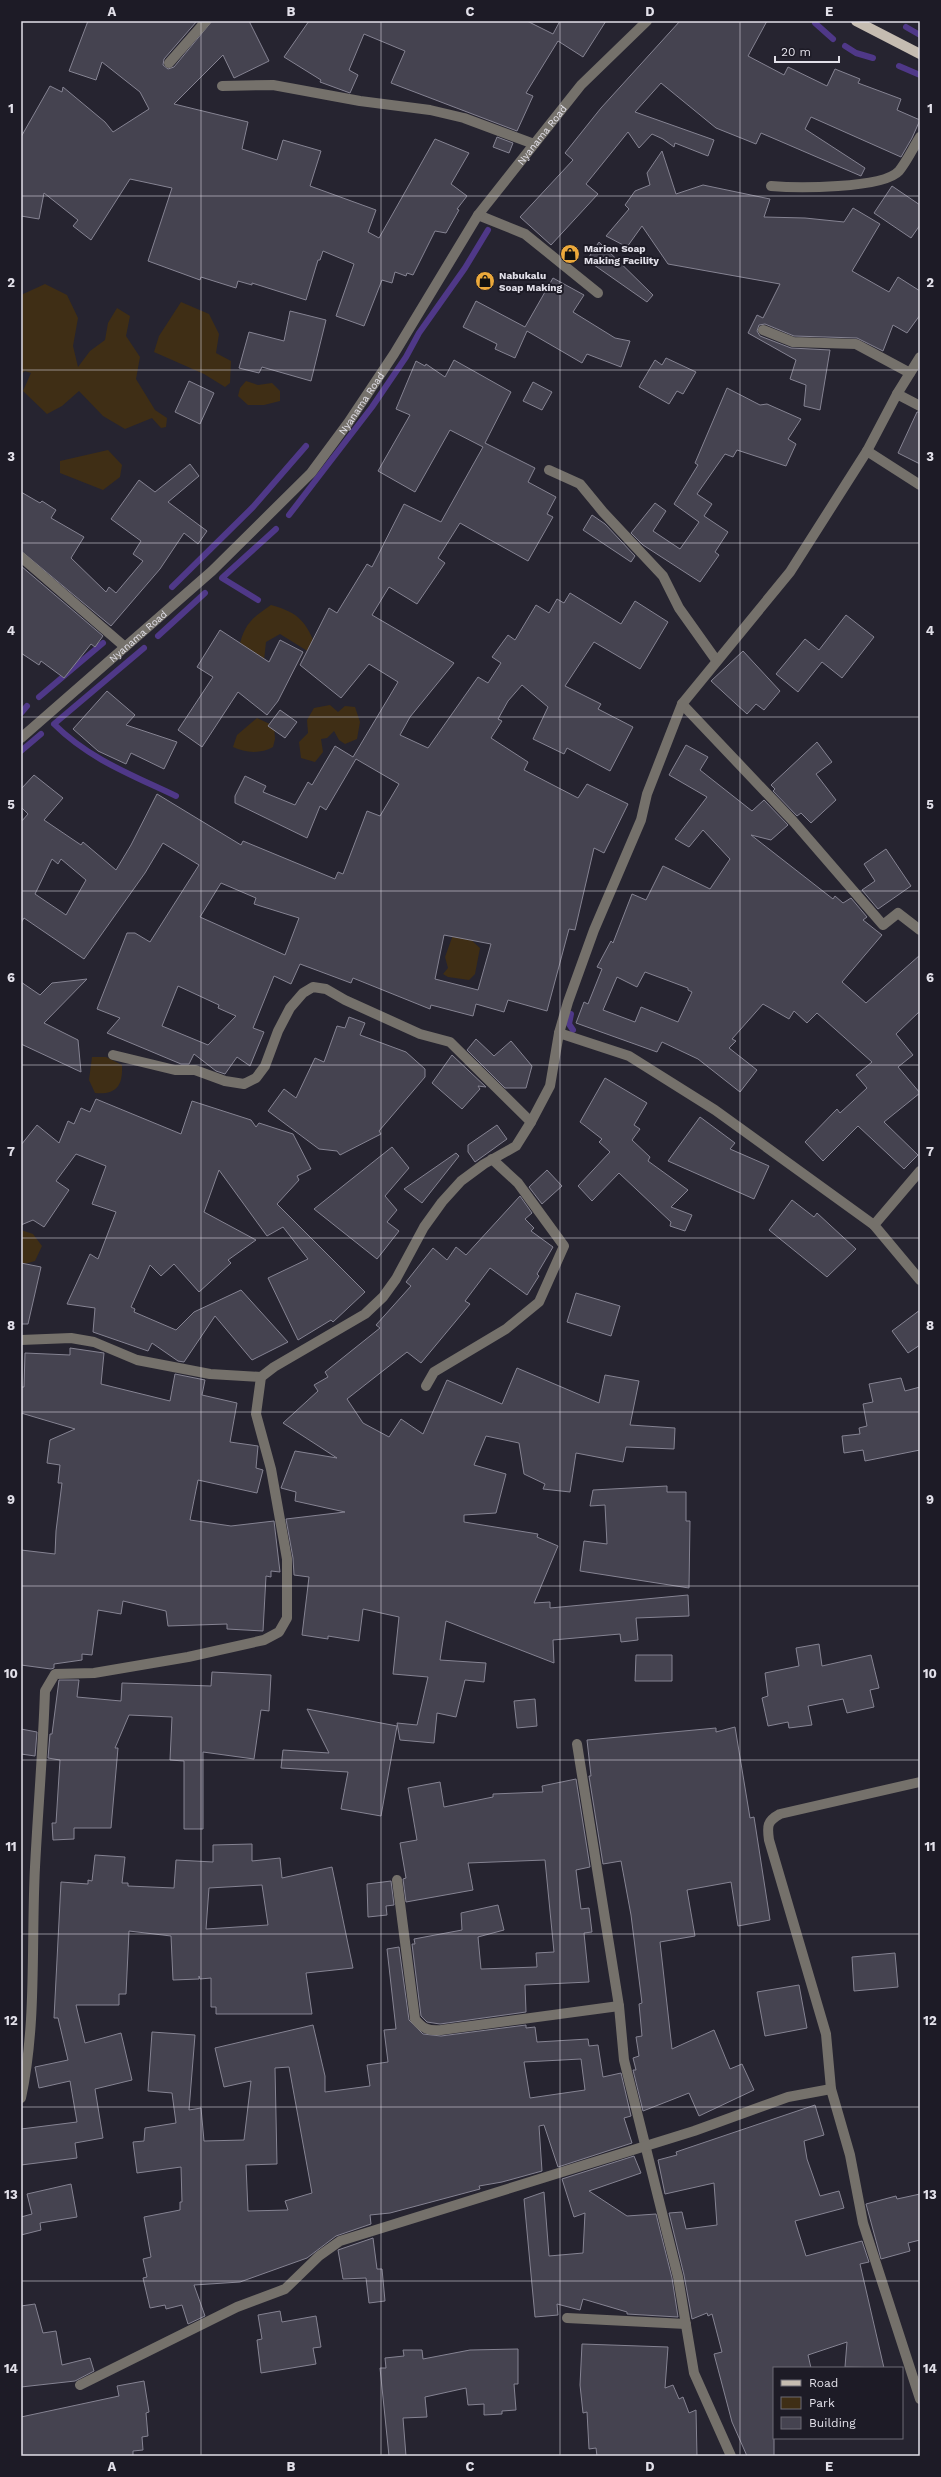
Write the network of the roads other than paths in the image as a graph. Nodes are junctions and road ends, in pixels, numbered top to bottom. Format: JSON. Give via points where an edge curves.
{"nodes":[{"id":1,"x":206,"y":21,"type":"edge"},
{"id":2,"x":647,"y":21,"type":"edge"},
{"id":3,"x":856,"y":21,"type":"edge"},
{"id":4,"x":920,"y":54,"type":"edge"},
{"id":5,"x":169,"y":63,"type":"dead end"},
{"id":6,"x":222,"y":86,"type":"dead end"},
{"id":7,"x":920,"y":137,"type":"edge"},
{"id":8,"x":534,"y":144,"type":"junction"},
{"id":9,"x":771,"y":186,"type":"dead end"},
{"id":10,"x":478,"y":215,"type":"junction"},
{"id":11,"x":598,"y":293,"type":"dead end"},
{"id":12,"x":763,"y":330,"type":"dead end"},
{"id":13,"x":920,"y":357,"type":"edge"},
{"id":14,"x":910,"y":373,"type":"junction"},
{"id":15,"x":897,"y":394,"type":"junction"},
{"id":16,"x":920,"y":406,"type":"edge"},
{"id":17,"x":867,"y":451,"type":"junction"},
{"id":18,"x":549,"y":470,"type":"dead end"},
{"id":19,"x":920,"y":485,"type":"edge"},
{"id":20,"x":21,"y":557,"type":"edge"},
{"id":21,"x":125,"y":647,"type":"junction"},
{"id":22,"x":716,"y":660,"type":"junction"},
{"id":23,"x":682,"y":704,"type":"junction"},
{"id":24,"x":21,"y":738,"type":"edge"},
{"id":25,"x":920,"y":930,"type":"edge"},
{"id":26,"x":559,"y":1033,"type":"junction"},
{"id":27,"x":113,"y":1055,"type":"dead end"},
{"id":28,"x":531,"y":1122,"type":"junction"},
{"id":29,"x":492,"y":1159,"type":"junction"},
{"id":30,"x":920,"y":1172,"type":"edge"},
{"id":31,"x":874,"y":1225,"type":"junction"},
{"id":32,"x":920,"y":1280,"type":"edge"},
{"id":33,"x":21,"y":1340,"type":"edge"},
{"id":34,"x":262,"y":1377,"type":"junction"},
{"id":35,"x":426,"y":1386,"type":"dead end"},
{"id":36,"x":577,"y":1744,"type":"dead end"},
{"id":37,"x":920,"y":1782,"type":"edge"},
{"id":38,"x":398,"y":1880,"type":"dead end"},
{"id":39,"x":619,"y":2006,"type":"junction"},
{"id":40,"x":830,"y":2089,"type":"junction"},
{"id":41,"x":21,"y":2098,"type":"edge"},
{"id":42,"x":645,"y":2146,"type":"junction"},
{"id":43,"x":567,"y":2318,"type":"dead end"},
{"id":44,"x":686,"y":2324,"type":"junction"},
{"id":45,"x":80,"y":2385,"type":"dead end"},
{"id":46,"x":920,"y":2399,"type":"edge"},
{"id":47,"x":731,"y":2456,"type":"edge"}],
"edges":[{"from":1,"to":5,"type":"street"},
{"from":2,"to":8,"type":"street","name":"Nyanama Road","via":[[581,85]]},
{"from":3,"to":4,"type":"main road"},
{"from":6,"to":8,"type":"street","via":[[273,85],[360,101],[430,110],[464,118]]},
{"from":7,"to":9,"type":"street","via":[[899,172],[886,179],[798,188]]},
{"from":8,"to":10,"type":"street","name":"Nyanama Road"},
{"from":10,"to":11,"type":"street","via":[[525,234]]},
{"from":10,"to":21,"type":"street","name":"Nyanama Road","via":[[394,354],[348,423],[310,473],[212,571]]},
{"from":12,"to":14,"type":"street","via":[[793,342],[856,344]]},
{"from":13,"to":14,"type":"street"},
{"from":14,"to":15,"type":"street"},
{"from":15,"to":16,"type":"street"},
{"from":15,"to":17,"type":"street"},
{"from":17,"to":19,"type":"street"},
{"from":17,"to":22,"type":"street","via":[[790,572]]},
{"from":18,"to":22,"type":"street","via":[[580,484],[663,576],[679,608]]},
{"from":20,"to":21,"type":"street"},
{"from":21,"to":24,"type":"street","name":"Nyanama Road"},
{"from":22,"to":23,"type":"street"},
{"from":23,"to":25,"type":"street","via":[[793,822],[883,925],[898,914]]},
{"from":23,"to":26,"type":"street","via":[[647,794],[641,820],[583,960]]},
{"from":26,"to":28,"type":"street","via":[[550,1086]]},
{"from":26,"to":31,"type":"street","via":[[629,1056],[715,1110]]},
{"from":27,"to":28,"type":"street","via":[[175,1070],[195,1070],[225,1081],[244,1084],[256,1078],[265,1066],[278,1031],[290,1008],[303,992],[313,987],[326,989],[344,1000],[420,1034],[450,1042]]},
{"from":28,"to":29,"type":"street","via":[[516,1146]]},
{"from":29,"to":34,"type":"street","via":[[461,1181],[442,1202],[424,1227],[396,1279],[383,1297],[365,1314],[274,1367]]},
{"from":29,"to":35,"type":"street","via":[[518,1183],[564,1246],[538,1302],[506,1329],[434,1372]]},
{"from":30,"to":31,"type":"street"},
{"from":31,"to":32,"type":"street"},
{"from":33,"to":34,"type":"street","via":[[71,1338],[94,1342],[137,1360],[210,1374]]},
{"from":34,"to":41,"type":"street","via":[[256,1414],[271,1469],[287,1559],[287,1618],[279,1632],[264,1640],[188,1657],[94,1673],[55,1674],[46,1691],[35,1867],[32,1998]]},
{"from":36,"to":39,"type":"street"},
{"from":37,"to":40,"type":"street","via":[[780,1814],[771,1819],[767,1826],[768,1840],[826,2034]]},
{"from":38,"to":39,"type":"street","via":[[415,2019],[422,2028],[431,2031],[441,2030]]},
{"from":39,"to":42,"type":"street","via":[[624,2060]]},
{"from":40,"to":42,"type":"street","via":[[788,2097]]},
{"from":40,"to":46,"type":"street","via":[[850,2155],[864,2223]]},
{"from":42,"to":44,"type":"street","via":[[678,2277]]},
{"from":42,"to":45,"type":"street","via":[[340,2240],[319,2256],[285,2289],[237,2308]]},
{"from":43,"to":44,"type":"street"},
{"from":44,"to":47,"type":"street","via":[[694,2372]]}]}
